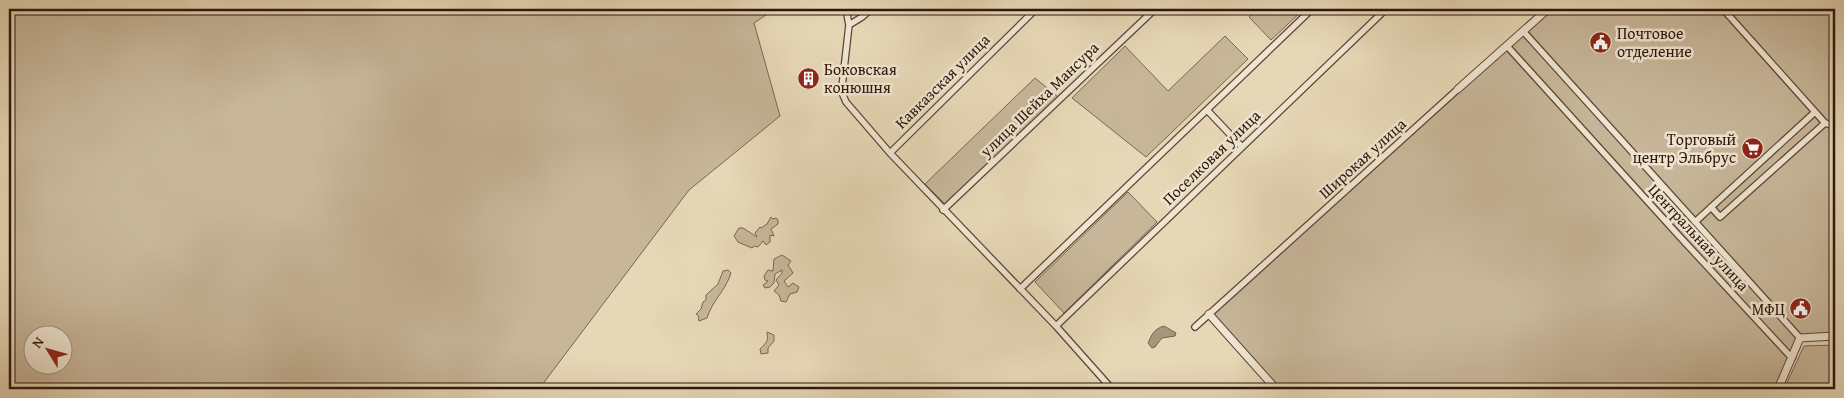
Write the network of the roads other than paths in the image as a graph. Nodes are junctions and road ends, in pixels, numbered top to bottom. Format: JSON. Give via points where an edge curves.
{"nodes":[{"id":1,"x":846,"y":9,"type":"edge"},
{"id":2,"x":871,"y":9,"type":"edge"},
{"id":3,"x":1036,"y":9,"type":"edge"},
{"id":4,"x":1155,"y":9,"type":"edge"},
{"id":5,"x":1312,"y":9,"type":"edge"},
{"id":6,"x":1386,"y":9,"type":"edge"},
{"id":7,"x":1548,"y":9,"type":"edge"},
{"id":8,"x":1723,"y":9,"type":"edge"},
{"id":9,"x":849,"y":24,"type":"junction"},
{"id":10,"x":1523,"y":32,"type":"junction"},
{"id":11,"x":1507,"y":46,"type":"junction"},
{"id":12,"x":1458,"y":89,"type":"joint"},
{"id":13,"x":1207,"y":110,"type":"junction"},
{"id":14,"x":1815,"y":112,"type":"junction"},
{"id":15,"x":1825,"y":123,"type":"junction"},
{"id":16,"x":1835,"y":126,"type":"edge"},
{"id":17,"x":1242,"y":147,"type":"junction"},
{"id":18,"x":890,"y":153,"type":"junction"},
{"id":19,"x":1711,"y":207,"type":"junction"},
{"id":20,"x":943,"y":210,"type":"junction"},
{"id":21,"x":1695,"y":222,"type":"junction"},
{"id":22,"x":1020,"y":289,"type":"junction"},
{"id":23,"x":1209,"y":314,"type":"junction"},
{"id":24,"x":1056,"y":326,"type":"junction"},
{"id":25,"x":1195,"y":327,"type":"dead end"},
{"id":26,"x":1835,"y":336,"type":"edge"},
{"id":27,"x":1800,"y":338,"type":"junction"},
{"id":28,"x":1792,"y":358,"type":"junction"},
{"id":29,"x":1112,"y":389,"type":"edge"},
{"id":30,"x":1276,"y":389,"type":"edge"},
{"id":31,"x":1778,"y":389,"type":"edge"}],
"edges":[{"from":1,"to":9,"type":"street"},
{"from":2,"to":9,"type":"street"},
{"from":3,"to":18,"type":"street","name":"Кавказская улица"},
{"from":4,"to":20,"type":"street","name":"улица Шейха Мансура"},
{"from":5,"to":13,"type":"street"},
{"from":6,"to":17,"type":"street","name":"Поселковая улица"},
{"from":7,"to":10,"type":"street","name":"Широкая улица"},
{"from":8,"to":14,"type":"street"},
{"from":9,"to":18,"type":"street","via":[[842,95]]},
{"from":10,"to":11,"type":"street","name":"Широкая улица"},
{"from":10,"to":21,"type":"street","name":"Центральная улица"},
{"from":11,"to":12,"type":"street","name":"Широкая улица"},
{"from":11,"to":28,"type":"street","name":"Центральная улица"},
{"from":12,"to":23,"type":"street","name":"Широкая улица"},
{"from":13,"to":17,"type":"street"},
{"from":13,"to":22,"type":"street"},
{"from":14,"to":15,"type":"street"},
{"from":14,"to":19,"type":"street"},
{"from":15,"to":16,"type":"street"},
{"from":15,"to":19,"type":"street","via":[[1720,217]]},
{"from":17,"to":24,"type":"street","name":"Поселковая улица"},
{"from":18,"to":20,"type":"street"},
{"from":19,"to":21,"type":"street"},
{"from":20,"to":22,"type":"street"},
{"from":21,"to":27,"type":"street","name":"Центральная улица"},
{"from":22,"to":24,"type":"street"},
{"from":23,"to":25,"type":"street","name":"Широкая улица"},
{"from":23,"to":30,"type":"street"},
{"from":24,"to":29,"type":"street"},
{"from":26,"to":27,"type":"street"},
{"from":27,"to":28,"type":"street"},
{"from":28,"to":31,"type":"street"}]}
